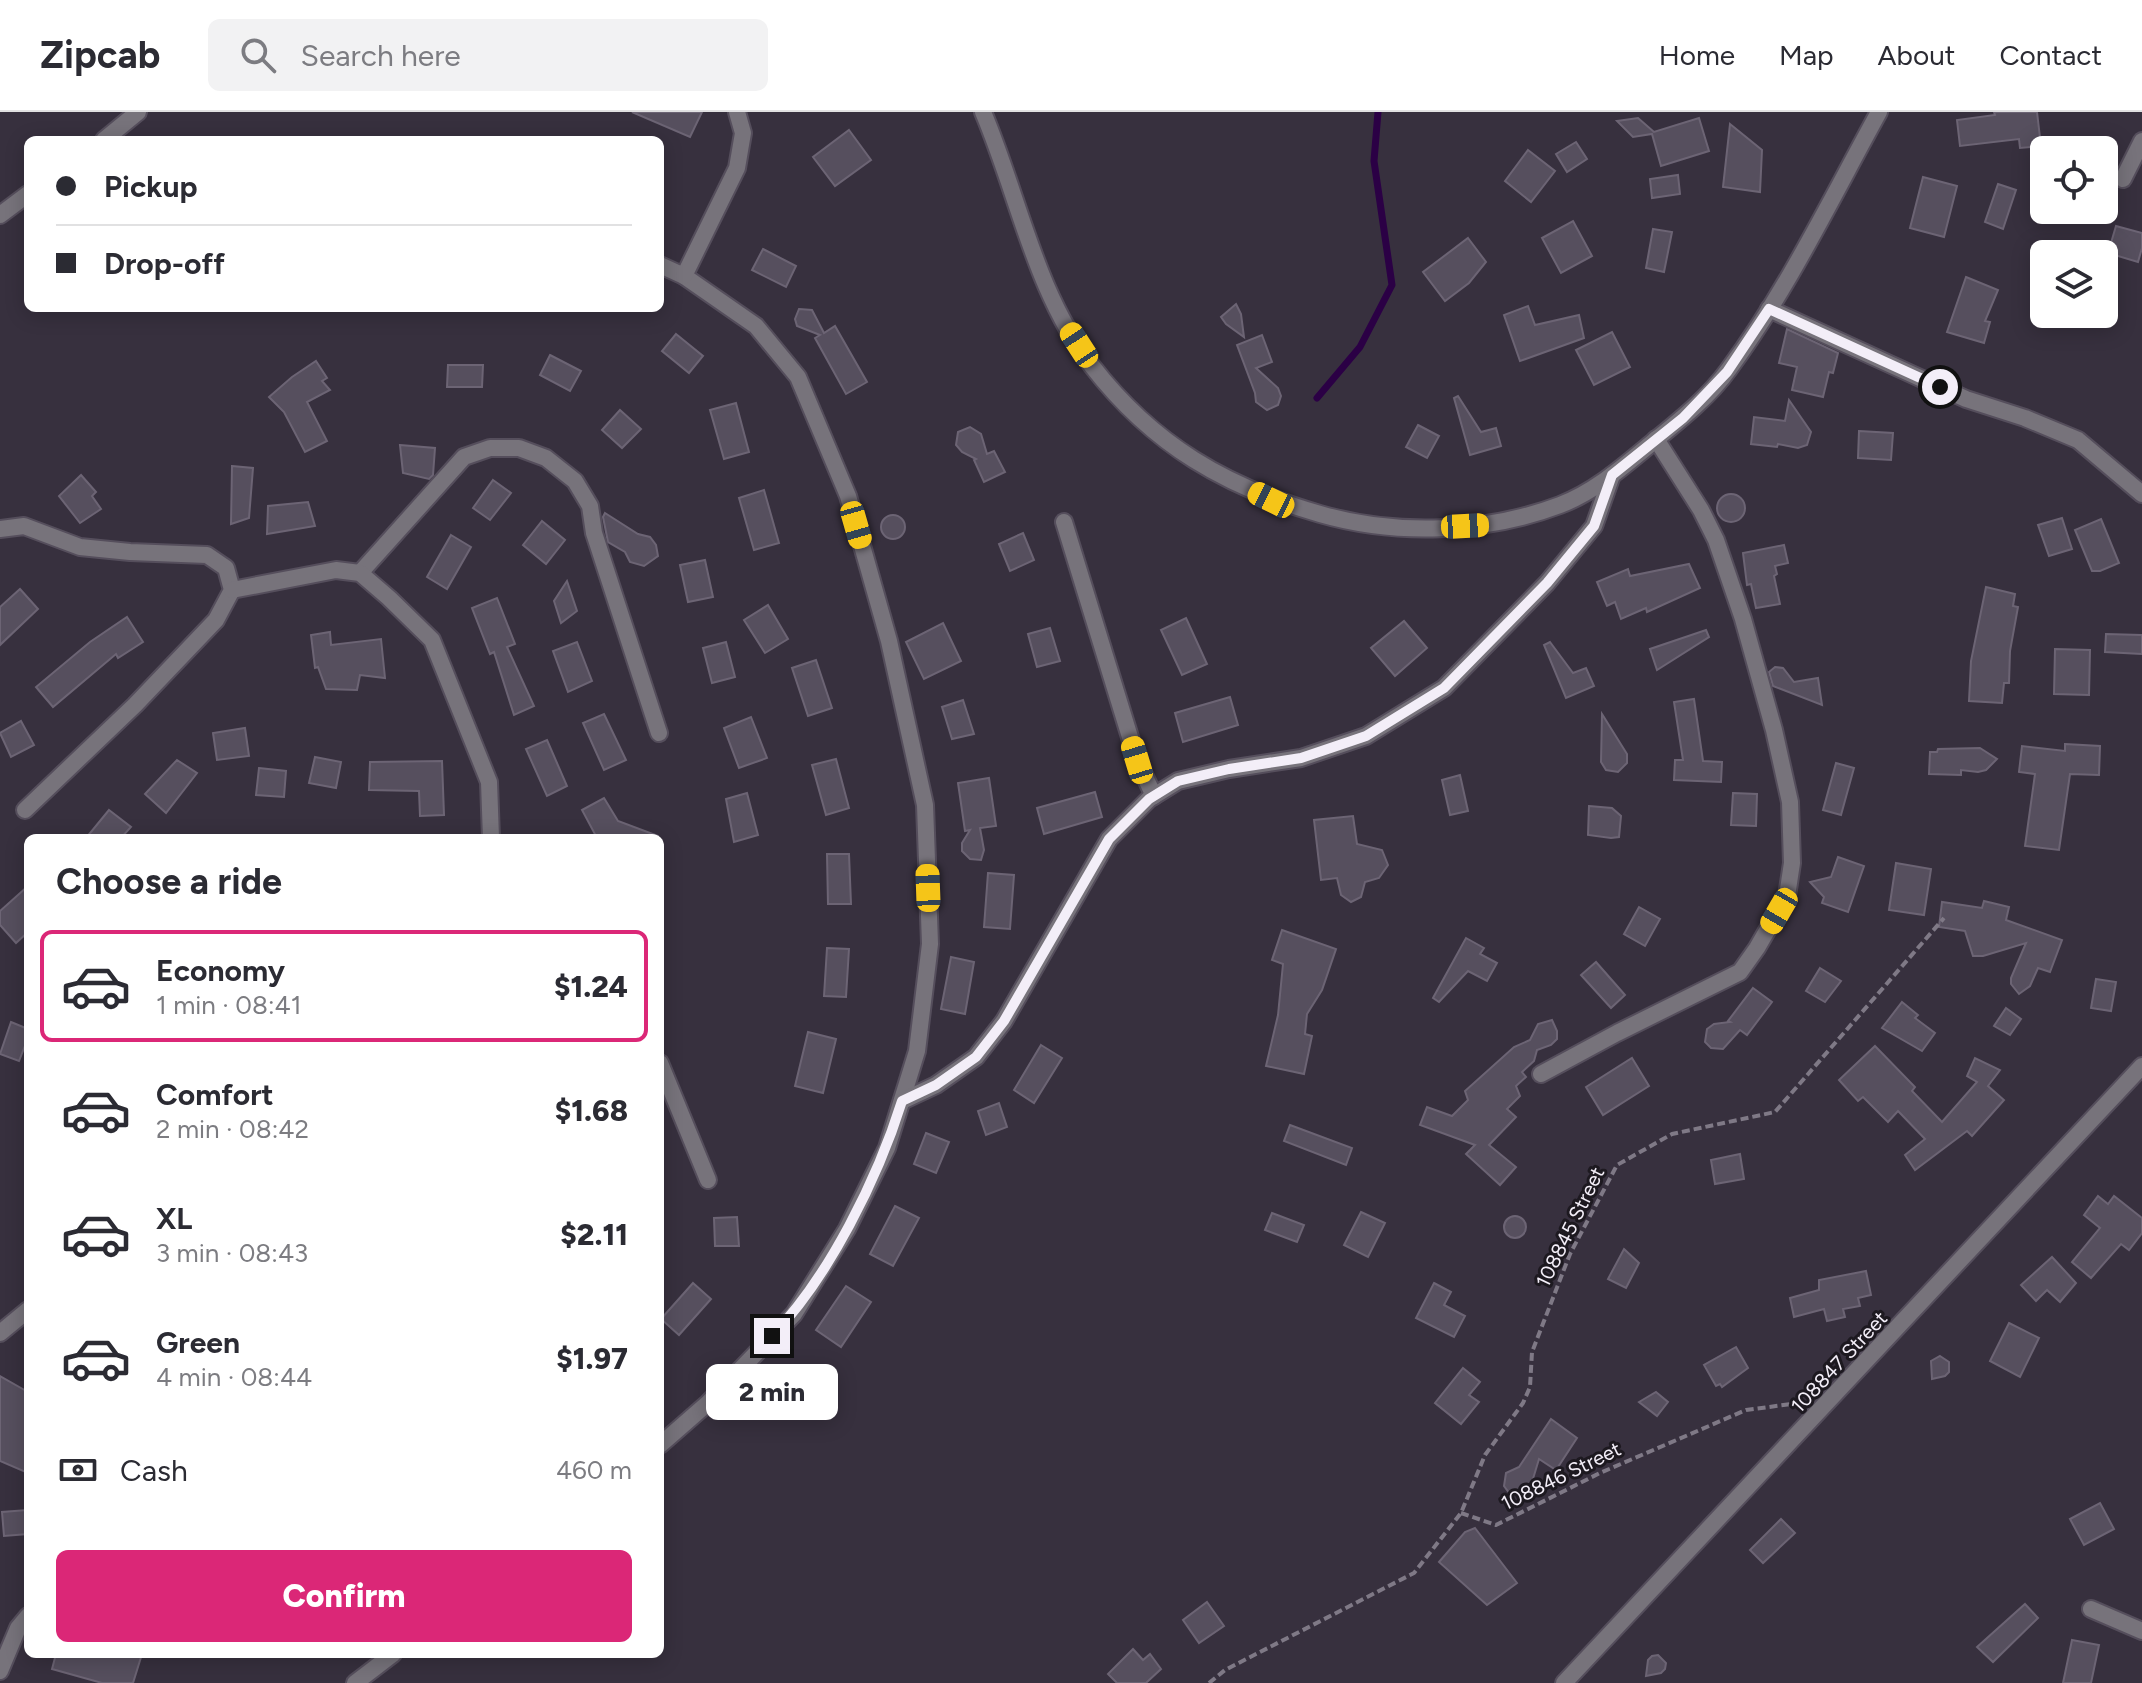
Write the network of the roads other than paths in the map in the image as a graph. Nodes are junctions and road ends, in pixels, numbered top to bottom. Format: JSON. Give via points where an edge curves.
{"nodes":[{"id":1,"x":138,"y":112,"type":"edge"},
{"id":2,"x":737,"y":112,"type":"edge"},
{"id":3,"x":983,"y":112,"type":"edge"},
{"id":4,"x":1879,"y":112,"type":"edge"},
{"id":5,"x":109,"y":136,"type":"edge"},
{"id":6,"x":2142,"y":141,"type":"edge"},
{"id":7,"x":2123,"y":179,"type":"dead end"},
{"id":8,"x":24,"y":197,"type":"edge"},
{"id":9,"x":0,"y":215,"type":"edge"},
{"id":10,"x":664,"y":267,"type":"edge"},
{"id":11,"x":684,"y":276,"type":"junction"},
{"id":12,"x":1769,"y":309,"type":"junction"},
{"id":13,"x":1656,"y":439,"type":"junction"},
{"id":14,"x":1612,"y":475,"type":"junction"},
{"id":15,"x":2142,"y":494,"type":"edge"},
{"id":16,"x":1064,"y":522,"type":"dead end"},
{"id":17,"x":0,"y":529,"type":"edge"},
{"id":18,"x":360,"y":573,"type":"junction"},
{"id":19,"x":232,"y":590,"type":"junction"},
{"id":20,"x":659,"y":733,"type":"dead end"},
{"id":21,"x":1154,"y":796,"type":"junction"},
{"id":22,"x":25,"y":810,"type":"dead end"},
{"id":23,"x":491,"y":834,"type":"edge"},
{"id":24,"x":2142,"y":1066,"type":"edge"},
{"id":25,"x":664,"y":1073,"type":"edge"},
{"id":26,"x":1541,"y":1074,"type":"dead end"},
{"id":27,"x":902,"y":1101,"type":"junction"},
{"id":28,"x":708,"y":1180,"type":"dead end"},
{"id":29,"x":24,"y":1313,"type":"edge"},
{"id":30,"x":0,"y":1333,"type":"edge"},
{"id":31,"x":664,"y":1442,"type":"edge"},
{"id":32,"x":2091,"y":1609,"type":"dead end"},
{"id":33,"x":24,"y":1621,"type":"edge"},
{"id":34,"x":2142,"y":1631,"type":"edge"},
{"id":35,"x":388,"y":1658,"type":"edge"},
{"id":36,"x":0,"y":1671,"type":"edge"},
{"id":37,"x":355,"y":1683,"type":"edge"},
{"id":38,"x":1564,"y":1683,"type":"edge"}],
"edges":[{"from":1,"to":5,"type":"street"},
{"from":2,"to":11,"type":"street","via":[[743,133],[737,168]]},
{"from":3,"to":14,"type":"street","via":[[1053,305],[1091,365],[1140,420],[1202,467],[1271,500],[1340,520],[1418,528],[1489,525],[1562,504]]},
{"from":4,"to":12,"type":"street"},
{"from":6,"to":7,"type":"street"},
{"from":8,"to":9,"type":"street"},
{"from":10,"to":11,"type":"street"},
{"from":11,"to":27,"type":"street","via":[[756,326],[798,377],[848,496],[889,641],[925,805],[930,944],[917,1051]]},
{"from":12,"to":13,"type":"street","via":[[1727,372]]},
{"from":12,"to":15,"type":"street","via":[[1966,399],[2078,440]]},
{"from":13,"to":14,"type":"street"},
{"from":13,"to":26,"type":"street","via":[[1716,540],[1743,619],[1790,802],[1787,896],[1740,972]]},
{"from":14,"to":21,"type":"street","via":[[1594,526],[1547,583],[1444,688],[1366,736],[1301,758],[1178,781]]},
{"from":16,"to":21,"type":"street","via":[[1137,760]]},
{"from":17,"to":19,"type":"street","via":[[24,526],[80,547],[207,555],[226,568]]},
{"from":18,"to":19,"type":"street","via":[[336,570]]},
{"from":18,"to":20,"type":"street","via":[[464,457],[490,448],[519,448],[546,458],[575,481],[590,506],[594,533]]},
{"from":18,"to":23,"type":"street","via":[[432,640],[489,782]]},
{"from":19,"to":22,"type":"street","via":[[216,620]]},
{"from":21,"to":27,"type":"street","via":[[1109,839],[1004,1021],[976,1057]]},
{"from":24,"to":38,"type":"street","name":"108847 Street"},
{"from":25,"to":28,"type":"street"},
{"from":27,"to":31,"type":"street","via":[[887,1148],[847,1229],[794,1314]]},
{"from":29,"to":30,"type":"street"},
{"from":32,"to":34,"type":"street"},
{"from":33,"to":36,"type":"street"},
{"from":35,"to":37,"type":"street"}]}
